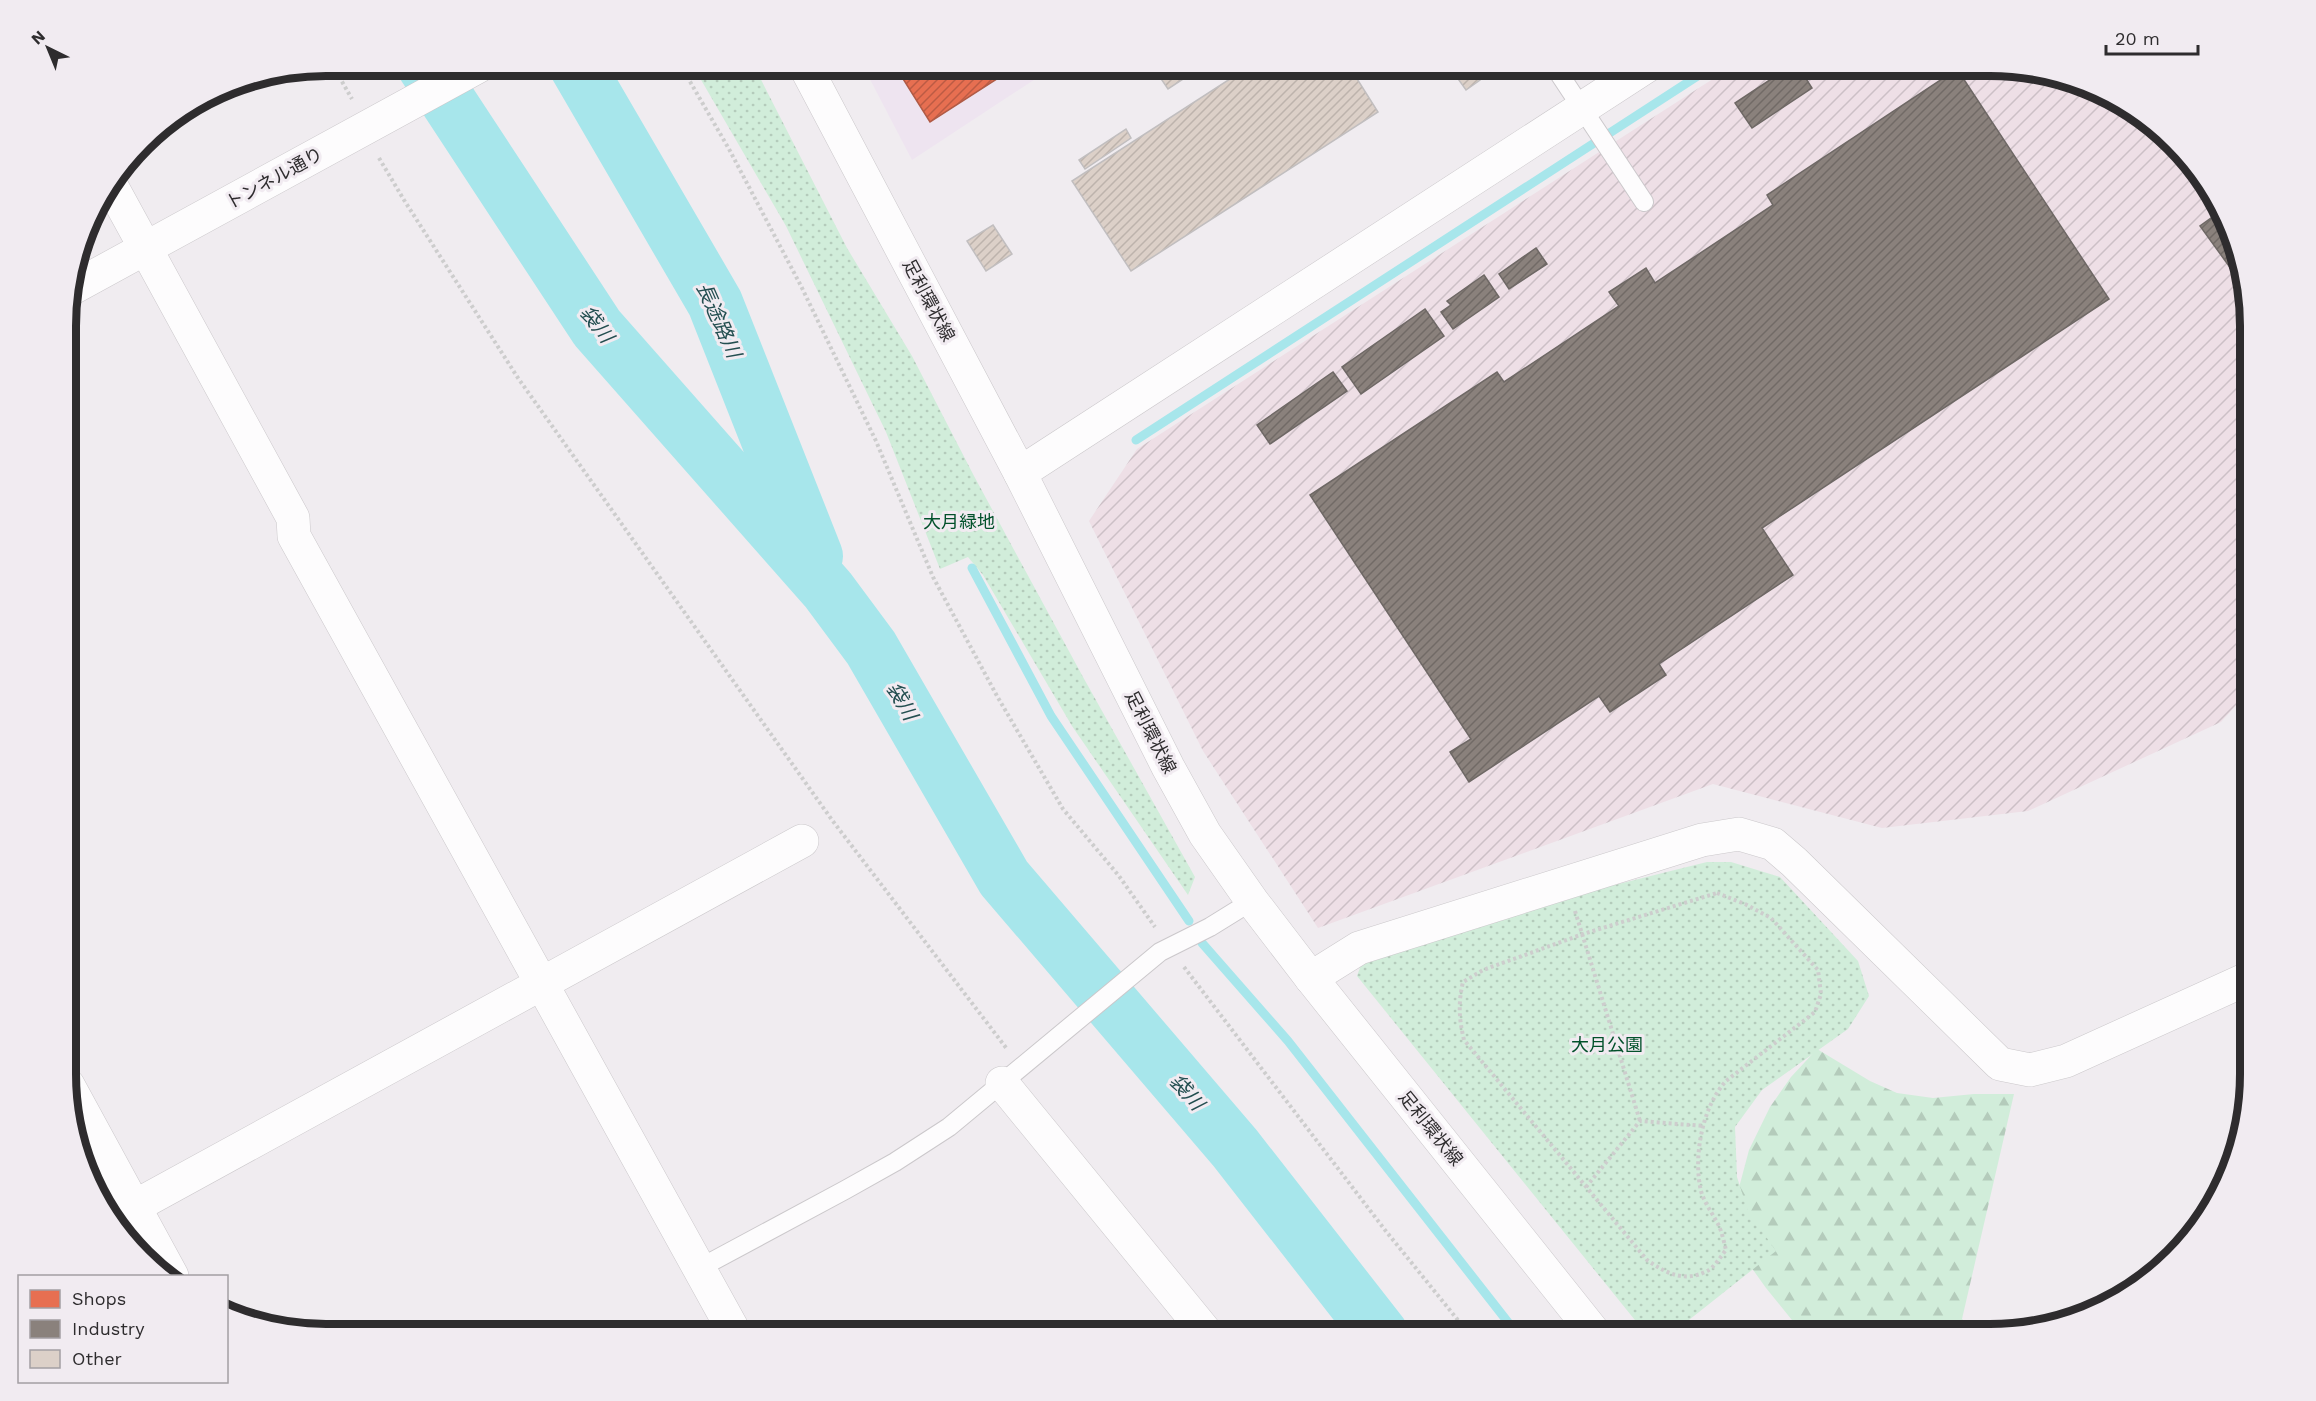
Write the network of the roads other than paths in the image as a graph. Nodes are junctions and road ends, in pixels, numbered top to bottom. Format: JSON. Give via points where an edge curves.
{"nodes":[{"id":1,"x":461,"y":76,"type":"edge"},
{"id":2,"x":810,"y":76,"type":"edge"},
{"id":3,"x":1561,"y":76,"type":"edge"},
{"id":4,"x":1632,"y":76,"type":"edge"},
{"id":5,"x":1582,"y":108,"type":"junction"},
{"id":6,"x":115,"y":193,"type":"edge"},
{"id":7,"x":1644,"y":202,"type":"dead end"},
{"id":8,"x":146,"y":249,"type":"junction"},
{"id":9,"x":80,"y":284,"type":"edge"},
{"id":10,"x":1020,"y":473,"type":"junction"},
{"id":11,"x":802,"y":841,"type":"dead end"},
{"id":12,"x":1252,"y":902,"type":"junction"},
{"id":13,"x":1311,"y":978,"type":"junction"},
{"id":14,"x":542,"y":982,"type":"junction"},
{"id":15,"x":2240,"y":982,"type":"edge"},
{"id":16,"x":1013,"y":1065,"type":"junction"},
{"id":17,"x":80,"y":1113,"type":"edge"},
{"id":18,"x":122,"y":1213,"type":"edge"},
{"id":19,"x":160,"y":1261,"type":"edge"},
{"id":20,"x":698,"y":1269,"type":"junction"},
{"id":21,"x":730,"y":1324,"type":"edge"},
{"id":22,"x":1200,"y":1324,"type":"edge"},
{"id":23,"x":1587,"y":1324,"type":"edge"}],
"edges":[{"from":1,"to":8,"type":"street","name":"トンネル通り"},
{"from":2,"to":10,"type":"street","name":"足利環状線"},
{"from":3,"to":5,"type":"lane"},
{"from":4,"to":5,"type":"street"},
{"from":5,"to":7,"type":"lane"},
{"from":5,"to":10,"type":"street"},
{"from":6,"to":8,"type":"street"},
{"from":8,"to":9,"type":"street","name":"トンネル通り"},
{"from":8,"to":14,"type":"street","via":[[293,518],[294,536]]},
{"from":10,"to":12,"type":"street","name":"足利環状線","via":[[1168,767],[1205,834]]},
{"from":11,"to":14,"type":"street"},
{"from":12,"to":13,"type":"street","name":"足利環状線"},
{"from":12,"to":16,"type":"lane","via":[[1160,952]]},
{"from":13,"to":15,"type":"street","via":[[1359,948],[1702,840],[1739,834],[1773,844],[1794,862],[2000,1064],[2030,1070],[2066,1061]]},
{"from":13,"to":23,"type":"street","name":"足利環状線"},
{"from":14,"to":18,"type":"street"},
{"from":14,"to":20,"type":"street"},
{"from":16,"to":20,"type":"lane","via":[[949,1127],[895,1162]]},
{"from":16,"to":22,"type":"street"},
{"from":17,"to":18,"type":"street"},
{"from":18,"to":19,"type":"street"},
{"from":20,"to":21,"type":"street"}]}
